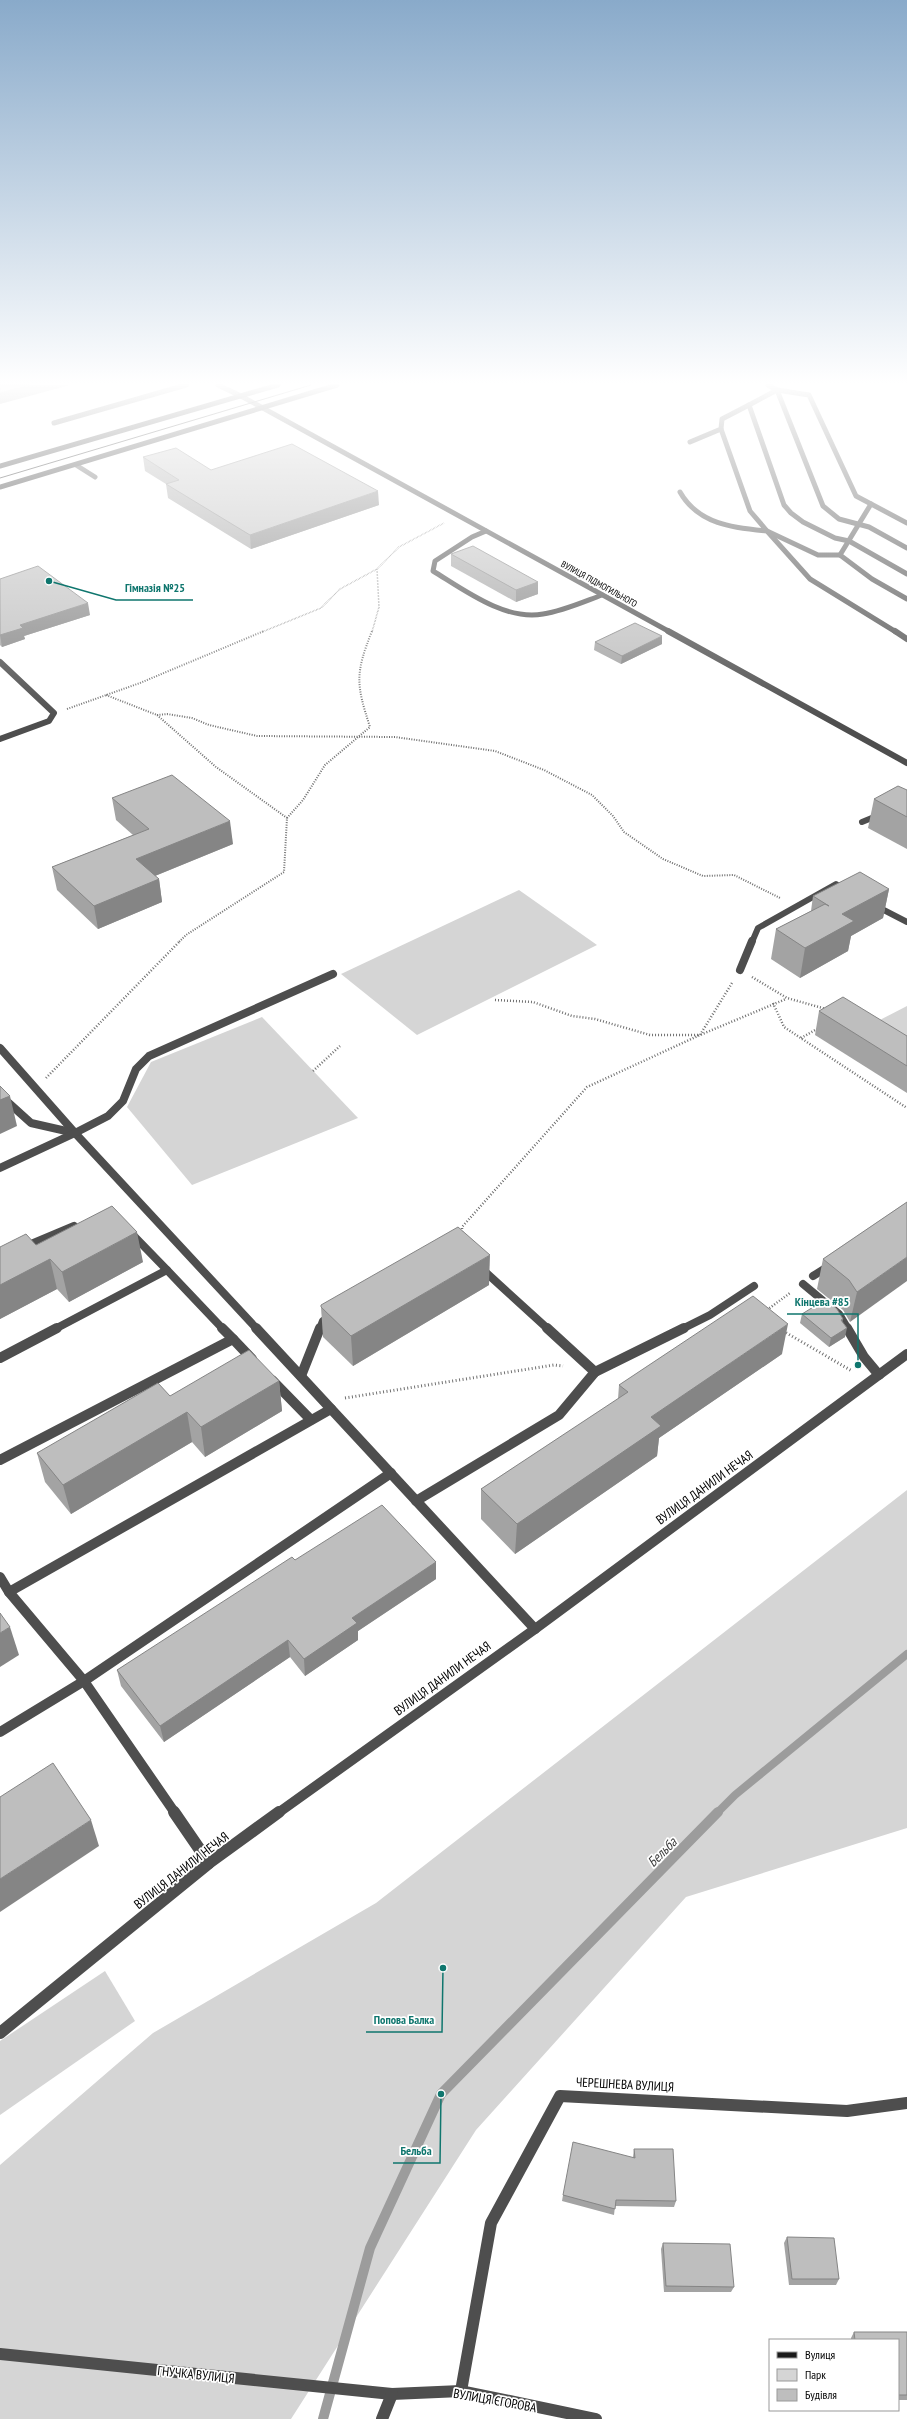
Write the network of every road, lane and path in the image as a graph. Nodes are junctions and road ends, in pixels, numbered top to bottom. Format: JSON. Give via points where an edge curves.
{"nodes":[{"id":1,"x":425,"y":498,"type":"edge"},
{"id":2,"x":683,"y":498,"type":"edge"},
{"id":3,"x":745,"y":498,"type":"edge"},
{"id":4,"x":782,"y":498,"type":"edge"},
{"id":5,"x":820,"y":498,"type":"edge"},
{"id":6,"x":860,"y":498,"type":"edge"},
{"id":7,"x":871,"y":504,"type":"junction"},
{"id":8,"x":456,"y":515,"type":"junction"},
{"id":9,"x":907,"y":523,"type":"edge"},
{"id":10,"x":859,"y":524,"type":"junction"},
{"id":11,"x":486,"y":531,"type":"junction"},
{"id":12,"x":768,"y":531,"type":"junction"},
{"id":13,"x":849,"y":541,"type":"junction"},
{"id":14,"x":907,"y":548,"type":"edge"},
{"id":15,"x":840,"y":555,"type":"junction"},
{"id":16,"x":377,"y":569,"type":"junction"},
{"id":17,"x":907,"y":574,"type":"edge"},
{"id":18,"x":602,"y":595,"type":"junction"},
{"id":19,"x":907,"y":599,"type":"edge"},
{"id":20,"x":907,"y":639,"type":"edge"},
{"id":21,"x":0,"y":662,"type":"edge"},
{"id":22,"x":106,"y":695,"type":"junction"},
{"id":23,"x":54,"y":713,"type":"junction"},
{"id":24,"x":157,"y":715,"type":"junction"},
{"id":25,"x":0,"y":739,"type":"edge"},
{"id":26,"x":907,"y":763,"type":"edge"},
{"id":27,"x":889,"y":810,"type":"edge"},
{"id":28,"x":287,"y":818,"type":"junction"},
{"id":29,"x":862,"y":822,"type":"dead end"},
{"id":30,"x":849,"y":891,"type":"edge"},
{"id":31,"x":868,"y":902,"type":"edge"},
{"id":32,"x":797,"y":906,"type":"junction"},
{"id":33,"x":907,"y":922,"type":"edge"},
{"id":34,"x":740,"y":970,"type":"junction"},
{"id":35,"x":333,"y":974,"type":"dead end"},
{"id":36,"x":787,"y":998,"type":"junction"},
{"id":37,"x":495,"y":1000,"type":"dead end"},
{"id":38,"x":773,"y":1003,"type":"junction"},
{"id":39,"x":829,"y":1010,"type":"edge"},
{"id":40,"x":819,"y":1028,"type":"dead end"},
{"id":41,"x":700,"y":1035,"type":"junction"},
{"id":42,"x":801,"y":1038,"type":"junction"},
{"id":43,"x":340,"y":1046,"type":"dead end"},
{"id":44,"x":0,"y":1048,"type":"edge"},
{"id":45,"x":313,"y":1071,"type":"dead end"},
{"id":46,"x":35,"y":1088,"type":"junction"},
{"id":47,"x":0,"y":1095,"type":"edge"},
{"id":48,"x":907,"y":1108,"type":"edge"},
{"id":49,"x":75,"y":1133,"type":"junction"},
{"id":50,"x":0,"y":1168,"type":"edge"},
{"id":51,"x":83,"y":1224,"type":"edge"},
{"id":52,"x":124,"y":1226,"type":"edge"},
{"id":53,"x":462,"y":1234,"type":"edge"},
{"id":54,"x":16,"y":1251,"type":"edge"},
{"id":55,"x":472,"y":1260,"type":"edge"},
{"id":56,"x":833,"y":1263,"type":"edge"},
{"id":57,"x":167,"y":1270,"type":"junction"},
{"id":58,"x":813,"y":1276,"type":"dead end"},
{"id":59,"x":803,"y":1284,"type":"joint"},
{"id":60,"x":754,"y":1286,"type":"dead end"},
{"id":61,"x":337,"y":1314,"type":"edge"},
{"id":62,"x":761,"y":1314,"type":"edge"},
{"id":63,"x":775,"y":1328,"type":"edge"},
{"id":64,"x":233,"y":1339,"type":"junction"},
{"id":65,"x":907,"y":1354,"type":"edge"},
{"id":66,"x":0,"y":1358,"type":"edge"},
{"id":67,"x":595,"y":1372,"type":"junction"},
{"id":68,"x":879,"y":1375,"type":"junction"},
{"id":69,"x":301,"y":1376,"type":"junction"},
{"id":70,"x":870,"y":1381,"type":"junction"},
{"id":71,"x":324,"y":1401,"type":"junction"},
{"id":72,"x":331,"y":1409,"type":"junction"},
{"id":73,"x":311,"y":1420,"type":"junction"},
{"id":74,"x":0,"y":1460,"type":"edge"},
{"id":75,"x":391,"y":1473,"type":"junction"},
{"id":76,"x":416,"y":1501,"type":"junction"},
{"id":77,"x":0,"y":1577,"type":"edge"},
{"id":78,"x":10,"y":1592,"type":"junction"},
{"id":79,"x":535,"y":1628,"type":"junction"},
{"id":80,"x":84,"y":1681,"type":"junction"},
{"id":81,"x":0,"y":1732,"type":"edge"},
{"id":82,"x":209,"y":1863,"type":"junction"},
{"id":83,"x":0,"y":2033,"type":"edge"},
{"id":84,"x":907,"y":2103,"type":"edge"},
{"id":85,"x":0,"y":2354,"type":"edge"},
{"id":86,"x":461,"y":2391,"type":"junction"},
{"id":87,"x":392,"y":2394,"type":"junction"},
{"id":88,"x":382,"y":2419,"type":"edge"},
{"id":89,"x":596,"y":2419,"type":"edge"}],
"edges":[{"from":1,"to":8,"type":"street","name":"ВУЛИЦЯ ПІДМОГИЛЬНОГО"},
{"from":2,"to":12,"type":"street","via":[[718,524],[742,530]]},
{"from":3,"to":12,"type":"street","via":[[750,511]]},
{"from":4,"to":13,"type":"street","via":[[784,505],[803,522],[835,538]]},
{"from":5,"to":10,"type":"street","via":[[823,506],[839,519]]},
{"from":6,"to":7,"type":"street"},
{"from":7,"to":9,"type":"street"},
{"from":7,"to":10,"type":"street"},
{"from":8,"to":11,"type":"street","name":"ВУЛИЦЯ ПІДМОГИЛЬНОГО"},
{"from":8,"to":16,"type":"path","via":[[399,547]]},
{"from":10,"to":13,"type":"street"},
{"from":10,"to":14,"type":"street"},
{"from":11,"to":18,"type":"street","name":"ВУЛИЦЯ ПІДМОГИЛЬНОГО"},
{"from":11,"to":18,"type":"street","via":[[472,536],[435,561],[433,571],[469,593],[506,610],[538,615]]},
{"from":12,"to":15,"type":"street","via":[[818,556]]},
{"from":12,"to":20,"type":"street","via":[[810,579]]},
{"from":13,"to":15,"type":"street"},
{"from":13,"to":17,"type":"street"},
{"from":15,"to":19,"type":"street","via":[[872,579]]},
{"from":16,"to":22,"type":"path","via":[[340,589],[320,608]]},
{"from":16,"to":28,"type":"path","via":[[376,592],[379,610],[358,672],[360,701],[370,727],[362,736],[344,746],[326,765],[296,810]]},
{"from":18,"to":26,"type":"street","name":"ВУЛИЦЯ ПІДМОГИЛЬНОГО"},
{"from":21,"to":23,"type":"street"},
{"from":22,"to":23,"type":"path"},
{"from":22,"to":24,"type":"path"},
{"from":23,"to":25,"type":"street","via":[[53,718],[43,724]]},
{"from":24,"to":28,"type":"path","via":[[216,767]]},
{"from":24,"to":32,"type":"path","via":[[192,718],[209,725],[257,736],[395,737],[495,751],[544,770],[592,795],[613,816],[624,832],[663,860],[703,876],[734,875]]},
{"from":27,"to":29,"type":"street"},
{"from":28,"to":46,"type":"path","via":[[284,872],[186,935]]},
{"from":30,"to":32,"type":"street","via":[[836,884]]},
{"from":31,"to":33,"type":"street"},
{"from":32,"to":34,"type":"street","via":[[758,928]]},
{"from":34,"to":36,"type":"path"},
{"from":34,"to":41,"type":"path"},
{"from":35,"to":49,"type":"street","via":[[149,1056],[136,1070],[123,1101],[108,1116]]},
{"from":36,"to":38,"type":"path"},
{"from":36,"to":39,"type":"path"},
{"from":37,"to":41,"type":"path","via":[[534,1002],[572,1016],[595,1019],[650,1036]]},
{"from":38,"to":41,"type":"path"},
{"from":38,"to":42,"type":"path","via":[[784,1027]]},
{"from":40,"to":42,"type":"path"},
{"from":41,"to":53,"type":"path","via":[[587,1087],[462,1227]]},
{"from":42,"to":48,"type":"path"},
{"from":43,"to":45,"type":"path"},
{"from":44,"to":46,"type":"street"},
{"from":46,"to":49,"type":"street"},
{"from":47,"to":49,"type":"street","via":[[31,1123]]},
{"from":49,"to":50,"type":"street"},
{"from":49,"to":69,"type":"street"},
{"from":51,"to":54,"type":"street"},
{"from":52,"to":57,"type":"street"},
{"from":55,"to":67,"type":"street"},
{"from":56,"to":58,"type":"street"},
{"from":57,"to":64,"type":"street"},
{"from":57,"to":66,"type":"street"},
{"from":59,"to":62,"type":"path"},
{"from":59,"to":68,"type":"street","via":[[839,1314],[864,1357]]},
{"from":60,"to":67,"type":"street","via":[[710,1315]]},
{"from":61,"to":69,"type":"street","via":[[323,1321]]},
{"from":63,"to":70,"type":"path"},
{"from":64,"to":73,"type":"street"},
{"from":64,"to":74,"type":"street"},
{"from":65,"to":68,"type":"street","name":"ВУЛИЦЯ ДАНИЛИ НЕЧАЯ"},
{"from":67,"to":71,"type":"path","via":[[554,1364]]},
{"from":67,"to":76,"type":"street","via":[[559,1415]]},
{"from":68,"to":70,"type":"street","name":"ВУЛИЦЯ ДАНИЛИ НЕЧАЯ"},
{"from":69,"to":71,"type":"street"},
{"from":70,"to":79,"type":"street","name":"ВУЛИЦЯ ДАНИЛИ НЕЧАЯ"},
{"from":71,"to":72,"type":"street"},
{"from":72,"to":73,"type":"street"},
{"from":72,"to":75,"type":"street"},
{"from":73,"to":78,"type":"street"},
{"from":75,"to":76,"type":"street"},
{"from":75,"to":80,"type":"street"},
{"from":76,"to":79,"type":"street"},
{"from":77,"to":78,"type":"street"},
{"from":78,"to":80,"type":"street"},
{"from":79,"to":82,"type":"street","name":"ВУЛИЦЯ ДАНИЛИ НЕЧАЯ"},
{"from":80,"to":81,"type":"street"},
{"from":80,"to":82,"type":"street"},
{"from":82,"to":83,"type":"street","name":"ВУЛИЦЯ ДАНИЛИ НЕЧАЯ"},
{"from":84,"to":86,"type":"street","name":"ЧЕРЕШНЕВА ВУЛИЦЯ","via":[[847,2111],[560,2096],[491,2224]]},
{"from":85,"to":87,"type":"street","name":"ГНУЧКА ВУЛИЦЯ"},
{"from":86,"to":87,"type":"street","name":"ВУЛИЦЯ ЄГОРОВА"},
{"from":86,"to":89,"type":"street","name":"ВУЛИЦЯ ЄГОРОВА"},
{"from":87,"to":88,"type":"street"}]}
